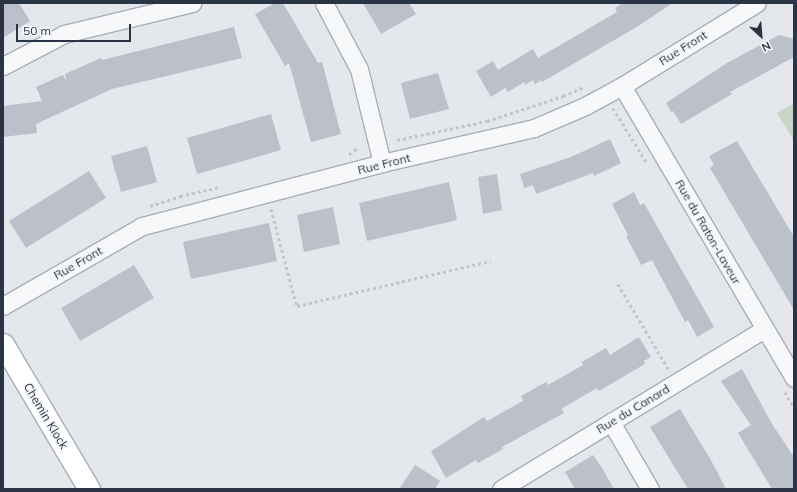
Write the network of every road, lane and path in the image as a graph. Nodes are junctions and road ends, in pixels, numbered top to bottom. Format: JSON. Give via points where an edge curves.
{"nodes":[{"id":1,"x":192,"y":3,"type":"edge"},
{"id":2,"x":324,"y":3,"type":"edge"},
{"id":3,"x":757,"y":3,"type":"edge"},
{"id":4,"x":3,"y":66,"type":"edge"},
{"id":5,"x":590,"y":84,"type":"dead end"},
{"id":6,"x":622,"y":86,"type":"junction"},
{"id":7,"x":397,"y":140,"type":"dead end"},
{"id":8,"x":382,"y":164,"type":"junction"},
{"id":9,"x":267,"y":193,"type":"junction"},
{"id":10,"x":491,"y":261,"type":"dead end"},
{"id":11,"x":618,"y":284,"type":"dead end"},
{"id":12,"x":3,"y":306,"type":"edge"},
{"id":13,"x":764,"y":329,"type":"junction"},
{"id":14,"x":3,"y":344,"type":"edge"},
{"id":15,"x":794,"y":378,"type":"edge"},
{"id":16,"x":677,"y":382,"type":"junction"},
{"id":17,"x":611,"y":422,"type":"junction"},
{"id":18,"x":89,"y":489,"type":"edge"},
{"id":19,"x":501,"y":489,"type":"edge"},
{"id":20,"x":650,"y":489,"type":"edge"}],
"edges":[{"from":1,"to":4,"type":"street","via":[[64,34]]},
{"from":2,"to":8,"type":"street","via":[[359,69]]},
{"from":3,"to":6,"type":"street","name":"Rue Front"},
{"from":5,"to":7,"type":"path","via":[[563,96],[487,121]]},
{"from":6,"to":8,"type":"street","name":"Rue Front","via":[[586,106],[534,128]]},
{"from":6,"to":13,"type":"street","name":"Rue du Raton-Laveur"},
{"from":8,"to":9,"type":"street","name":"Rue Front"},
{"from":9,"to":10,"type":"path","via":[[297,306]]},
{"from":9,"to":12,"type":"street","name":"Rue Front","via":[[142,226]]},
{"from":11,"to":16,"type":"path"},
{"from":13,"to":15,"type":"street","name":"Rue du Raton-Laveur"},
{"from":13,"to":16,"type":"street","name":"Rue du Canard"},
{"from":14,"to":18,"type":"main road","name":"Chemin Klock"},
{"from":16,"to":17,"type":"street","name":"Rue du Canard"},
{"from":17,"to":19,"type":"street","name":"Rue du Canard"},
{"from":17,"to":20,"type":"street"}]}
